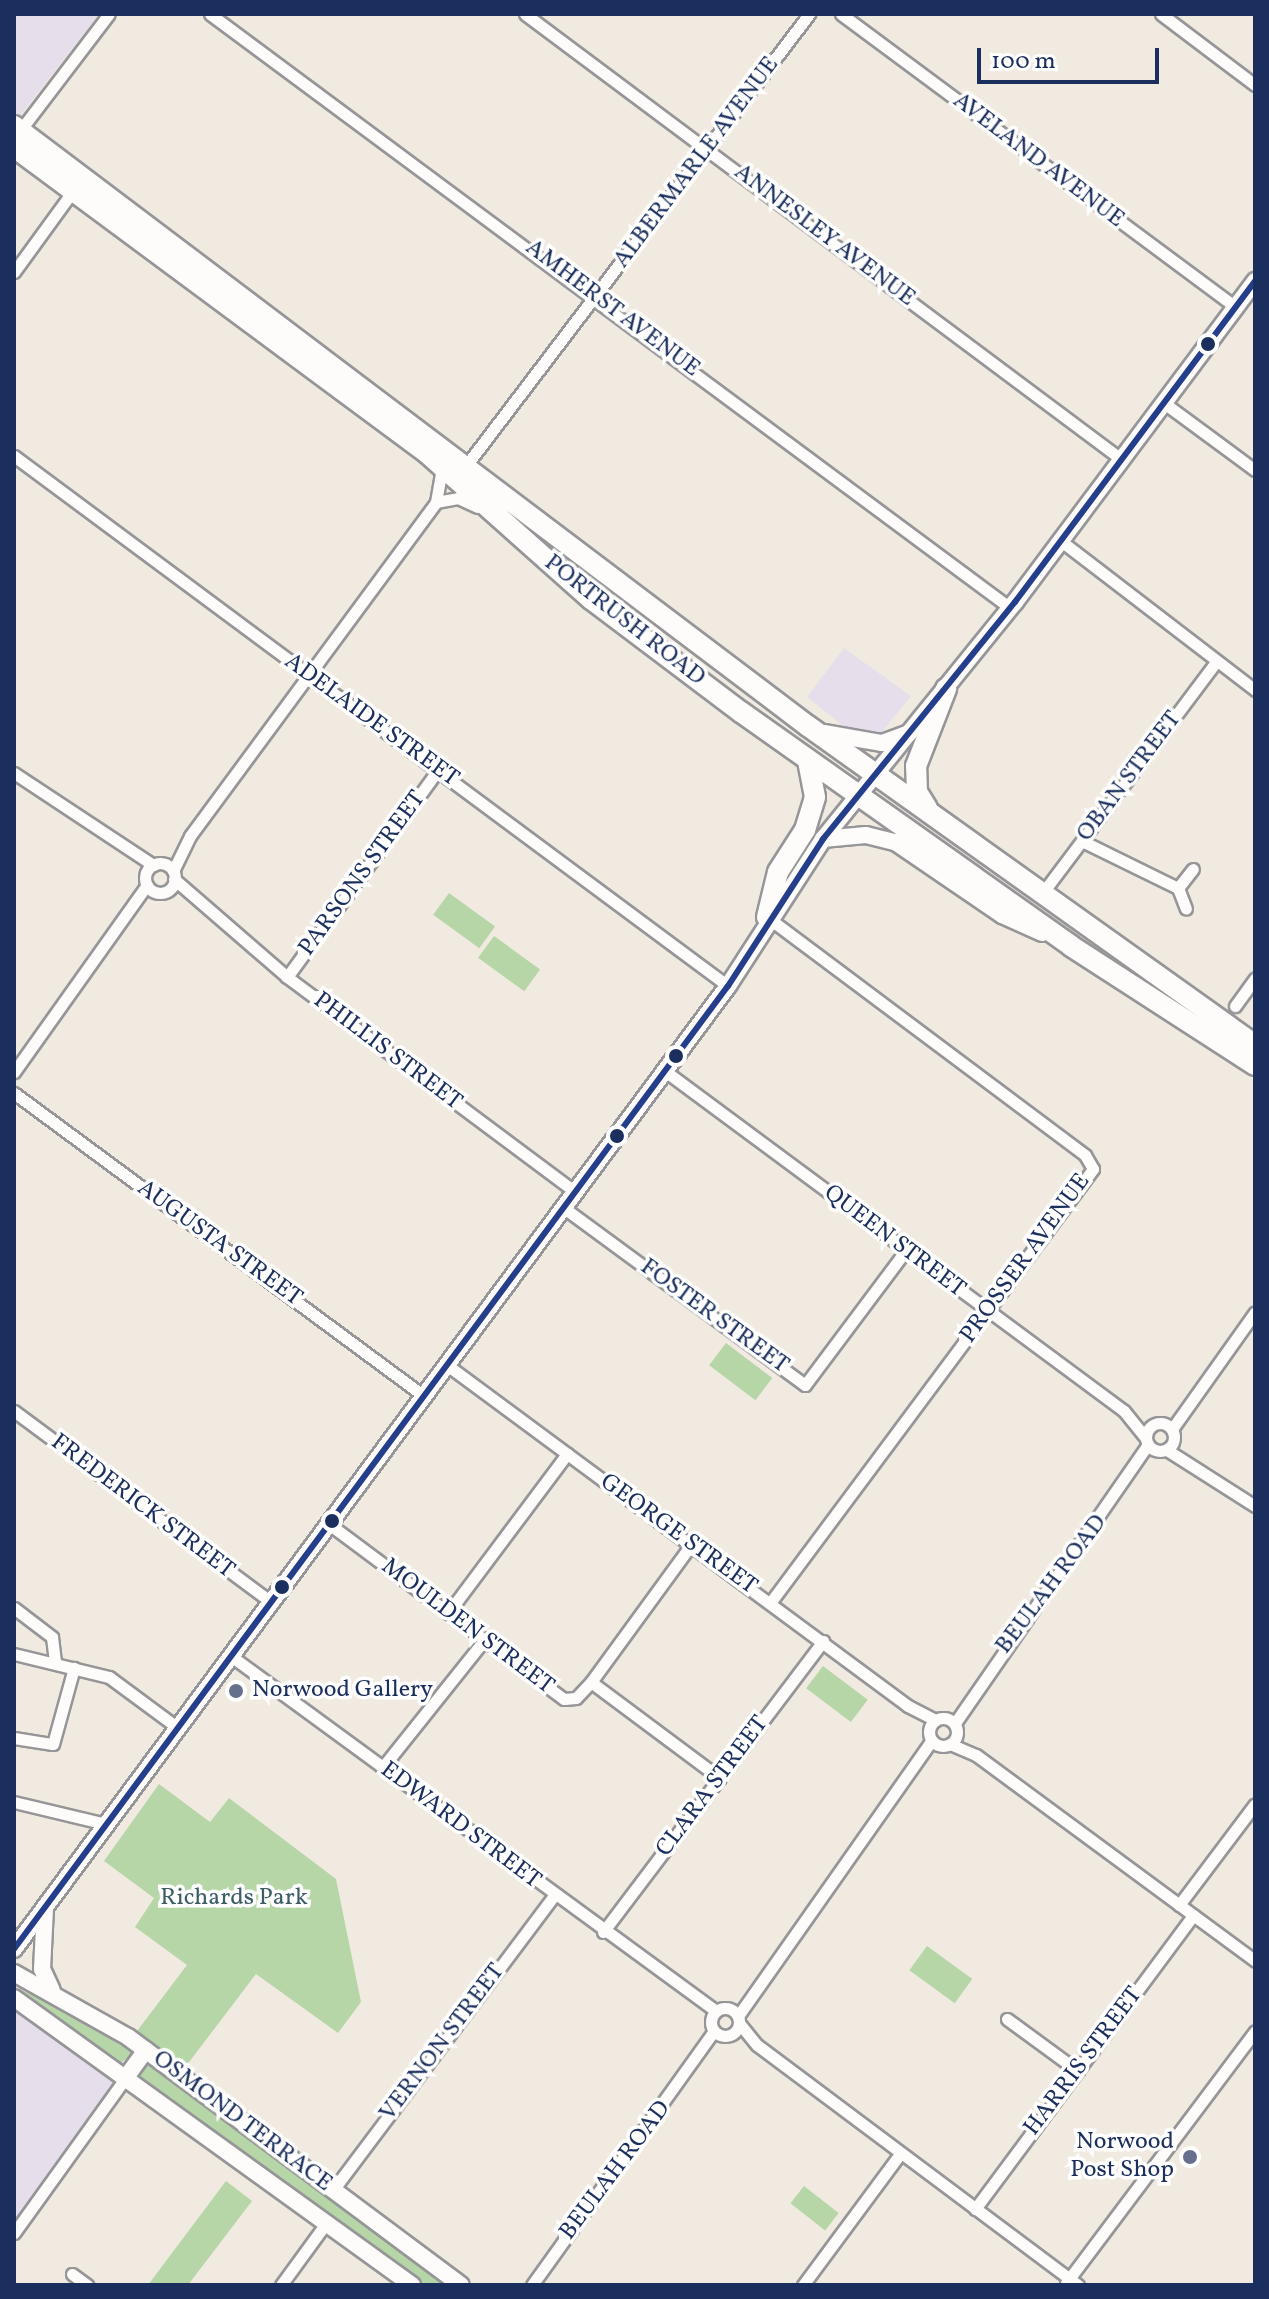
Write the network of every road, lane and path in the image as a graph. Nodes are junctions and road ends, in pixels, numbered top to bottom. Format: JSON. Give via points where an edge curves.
{"nodes":[{"id":1,"x":109,"y":14,"type":"edge"},
{"id":2,"x":210,"y":14,"type":"edge"},
{"id":3,"x":525,"y":14,"type":"edge"},
{"id":4,"x":809,"y":14,"type":"edge"},
{"id":5,"x":841,"y":14,"type":"edge"},
{"id":6,"x":1161,"y":14,"type":"edge"},
{"id":7,"x":1255,"y":85,"type":"edge"},
{"id":8,"x":16,"y":136,"type":"edge"},
{"id":9,"x":708,"y":149,"type":"junction"},
{"id":10,"x":78,"y":184,"type":"junction"},
{"id":11,"x":14,"y":272,"type":"edge"},
{"id":12,"x":1255,"y":281,"type":"edge"},
{"id":13,"x":597,"y":297,"type":"junction"},
{"id":14,"x":1235,"y":307,"type":"junction"},
{"id":15,"x":1164,"y":403,"type":"junction"},
{"id":16,"x":14,"y":456,"type":"edge"},
{"id":17,"x":1121,"y":459,"type":"junction"},
{"id":18,"x":434,"y":460,"type":"junction"},
{"id":19,"x":468,"y":463,"type":"junction"},
{"id":20,"x":1255,"y":470,"type":"edge"},
{"id":21,"x":436,"y":502,"type":"junction"},
{"id":22,"x":492,"y":515,"type":"junction"},
{"id":23,"x":1061,"y":541,"type":"junction"},
{"id":24,"x":529,"y":546,"type":"junction"},
{"id":25,"x":1010,"y":608,"type":"junction"},
{"id":26,"x":1216,"y":662,"type":"junction"},
{"id":27,"x":309,"y":675,"type":"junction"},
{"id":28,"x":946,"y":689,"type":"junction"},
{"id":29,"x":1255,"y":690,"type":"edge"},
{"id":30,"x":914,"y":730,"type":"junction"},
{"id":31,"x":815,"y":731,"type":"junction"},
{"id":32,"x":808,"y":760,"type":"junction"},
{"id":33,"x":438,"y":770,"type":"junction"},
{"id":34,"x":14,"y":773,"type":"edge"},
{"id":35,"x":876,"y":775,"type":"junction"},
{"id":36,"x":858,"y":796,"type":"junction"},
{"id":37,"x":927,"y":808,"type":"junction"},
{"id":38,"x":823,"y":839,"type":"junction"},
{"id":39,"x":1082,"y":841,"type":"junction"},
{"id":40,"x":1193,"y":869,"type":"dead end"},
{"id":41,"x":160,"y":877,"type":"junction"},
{"id":42,"x":1178,"y":888,"type":"junction"},
{"id":43,"x":1044,"y":891,"type":"junction"},
{"id":44,"x":1186,"y":909,"type":"dead end"},
{"id":45,"x":767,"y":917,"type":"junction"},
{"id":46,"x":1071,"y":946,"type":"junction"},
{"id":47,"x":287,"y":977,"type":"junction"},
{"id":48,"x":1255,"y":978,"type":"edge"},
{"id":49,"x":728,"y":986,"type":"junction"},
{"id":50,"x":1235,"y":1006,"type":"dead end"},
{"id":51,"x":1255,"y":1045,"type":"edge"},
{"id":52,"x":1255,"y":1065,"type":"edge"},
{"id":53,"x":665,"y":1071,"type":"junction"},
{"id":54,"x":14,"y":1072,"type":"edge"},
{"id":55,"x":14,"y":1093,"type":"edge"},
{"id":56,"x":575,"y":1192,"type":"junction"},
{"id":57,"x":564,"y":1208,"type":"junction"},
{"id":58,"x":906,"y":1250,"type":"junction"},
{"id":59,"x":988,"y":1311,"type":"junction"},
{"id":60,"x":1255,"y":1312,"type":"edge"},
{"id":61,"x":447,"y":1365,"type":"junction"},
{"id":62,"x":424,"y":1396,"type":"junction"},
{"id":63,"x":14,"y":1411,"type":"edge"},
{"id":64,"x":1160,"y":1438,"type":"junction"},
{"id":65,"x":567,"y":1454,"type":"junction"},
{"id":66,"x":1254,"y":1503,"type":"edge"},
{"id":67,"x":329,"y":1524,"type":"junction"},
{"id":68,"x":690,"y":1546,"type":"junction"},
{"id":69,"x":271,"y":1602,"type":"junction"},
{"id":70,"x":770,"y":1603,"type":"junction"},
{"id":71,"x":14,"y":1608,"type":"edge"},
{"id":72,"x":448,"y":1613,"type":"junction"},
{"id":73,"x":484,"y":1640,"type":"junction"},
{"id":74,"x":823,"y":1641,"type":"junction"},
{"id":75,"x":14,"y":1654,"type":"edge"},
{"id":76,"x":231,"y":1656,"type":"junction"},
{"id":77,"x":55,"y":1663,"type":"junction"},
{"id":78,"x":74,"y":1668,"type":"junction"},
{"id":79,"x":591,"y":1682,"type":"junction"},
{"id":80,"x":178,"y":1728,"type":"junction"},
{"id":81,"x":943,"y":1732,"type":"junction"},
{"id":82,"x":14,"y":1738,"type":"edge"},
{"id":83,"x":382,"y":1768,"type":"junction"},
{"id":84,"x":720,"y":1778,"type":"junction"},
{"id":85,"x":14,"y":1802,"type":"edge"},
{"id":86,"x":1255,"y":1804,"type":"edge"},
{"id":87,"x":106,"y":1824,"type":"junction"},
{"id":88,"x":554,"y":1896,"type":"junction"},
{"id":89,"x":1179,"y":1905,"type":"junction"},
{"id":90,"x":45,"y":1906,"type":"junction"},
{"id":91,"x":1193,"y":1915,"type":"junction"},
{"id":92,"x":603,"y":1932,"type":"junction"},
{"id":93,"x":14,"y":1949,"type":"edge"},
{"id":94,"x":1255,"y":1961,"type":"edge"},
{"id":95,"x":14,"y":1973,"type":"edge"},
{"id":96,"x":52,"y":1990,"type":"junction"},
{"id":97,"x":14,"y":1998,"type":"edge"},
{"id":98,"x":735,"y":2016,"type":"junction"},
{"id":99,"x":1007,"y":2019,"type":"dead end"},
{"id":100,"x":719,"y":2026,"type":"junction"},
{"id":101,"x":1255,"y":2031,"type":"edge"},
{"id":102,"x":757,"y":2045,"type":"junction"},
{"id":103,"x":146,"y":2050,"type":"junction"},
{"id":104,"x":1078,"y":2071,"type":"junction"},
{"id":105,"x":127,"y":2076,"type":"junction"},
{"id":106,"x":900,"y":2154,"type":"junction"},
{"id":107,"x":333,"y":2190,"type":"junction"},
{"id":108,"x":975,"y":2209,"type":"junction"},
{"id":109,"x":327,"y":2222,"type":"junction"},
{"id":110,"x":14,"y":2233,"type":"edge"},
{"id":111,"x":72,"y":2274,"type":"dead end"},
{"id":112,"x":1071,"y":2283,"type":"edge"},
{"id":113,"x":87,"y":2285,"type":"edge"},
{"id":114,"x":281,"y":2285,"type":"edge"},
{"id":115,"x":412,"y":2285,"type":"edge"},
{"id":116,"x":461,"y":2285,"type":"edge"},
{"id":117,"x":532,"y":2285,"type":"edge"},
{"id":118,"x":803,"y":2285,"type":"edge"}],
"edges":[{"from":1,"to":8,"type":"street"},
{"from":2,"to":13,"type":"street","name":"AMHERST AVENUE"},
{"from":3,"to":9,"type":"street","name":"ANNESLEY AVENUE"},
{"from":4,"to":9,"type":"street","name":"ALBERMARLE AVENUE"},
{"from":5,"to":14,"type":"street","name":"AVELAND AVENUE"},
{"from":6,"to":7,"type":"street"},
{"from":8,"to":10,"type":"highway","name":"PORTRUSH ROAD"},
{"from":9,"to":13,"type":"street","name":"ALBERMARLE AVENUE"},
{"from":9,"to":17,"type":"street","name":"ANNESLEY AVENUE"},
{"from":10,"to":11,"type":"street"},
{"from":10,"to":18,"type":"highway","name":"PORTRUSH ROAD"},
{"from":10,"to":19,"type":"highway","name":"PORTRUSH ROAD"},
{"from":12,"to":14,"type":"main road"},
{"from":13,"to":19,"type":"street","name":"ALBERMARLE AVENUE"},
{"from":13,"to":25,"type":"street","name":"AMHERST AVENUE"},
{"from":14,"to":15,"type":"main road"},
{"from":15,"to":17,"type":"main road"},
{"from":15,"to":20,"type":"street"},
{"from":16,"to":27,"type":"street","name":"ADELAIDE STREET"},
{"from":17,"to":23,"type":"main road"},
{"from":18,"to":19,"type":"highway"},
{"from":18,"to":21,"type":"street"},
{"from":18,"to":22,"type":"highway","name":"PORTRUSH ROAD"},
{"from":19,"to":24,"type":"highway"},
{"from":19,"to":31,"type":"highway","name":"PORTRUSH ROAD"},
{"from":21,"to":22,"type":"street","via":[[458,498]]},
{"from":21,"to":27,"type":"street"},
{"from":22,"to":24,"type":"highway","name":"PORTRUSH ROAD"},
{"from":23,"to":25,"type":"main road"},
{"from":23,"to":26,"type":"street"},
{"from":24,"to":32,"type":"highway","name":"PORTRUSH ROAD"},
{"from":25,"to":28,"type":"main road"},
{"from":26,"to":29,"type":"street"},
{"from":26,"to":39,"type":"street","name":"OBAN STREET"},
{"from":27,"to":33,"type":"street","name":"ADELAIDE STREET"},
{"from":27,"to":41,"type":"street"},
{"from":28,"to":30,"type":"main road"},
{"from":28,"to":37,"type":"highway","via":[[916,766],[917,792]]},
{"from":30,"to":31,"type":"main road","via":[[882,743]]},
{"from":30,"to":35,"type":"main road"},
{"from":31,"to":35,"type":"highway","name":"PORTRUSH ROAD"},
{"from":32,"to":36,"type":"highway","name":"PORTRUSH ROAD"},
{"from":32,"to":45,"type":"highway","via":[[815,797],[805,830],[778,872]]},
{"from":33,"to":47,"type":"street","name":"PARSONS STREET"},
{"from":33,"to":49,"type":"street","name":"ADELAIDE STREET"},
{"from":34,"to":41,"type":"street","name":"PHILLIS STREET"},
{"from":35,"to":36,"type":"main road"},
{"from":35,"to":37,"type":"highway","name":"PORTRUSH ROAD"},
{"from":36,"to":38,"type":"main road"},
{"from":36,"to":46,"type":"highway","name":"PORTRUSH ROAD"},
{"from":37,"to":43,"type":"highway","name":"PORTRUSH ROAD"},
{"from":38,"to":45,"type":"main road"},
{"from":38,"to":46,"type":"main road","via":[[866,835],[895,842],[1002,915]]},
{"from":39,"to":42,"type":"street"},
{"from":39,"to":43,"type":"street","name":"OBAN STREET"},
{"from":40,"to":42,"type":"street"},
{"from":41,"to":47,"type":"street","name":"PHILLIS STREET"},
{"from":41,"to":54,"type":"street"},
{"from":42,"to":44,"type":"street"},
{"from":43,"to":51,"type":"highway","name":"PORTRUSH ROAD"},
{"from":45,"to":49,"type":"main road"},
{"from":45,"to":59,"type":"street","name":"PROSSER AVENUE","via":[[1089,1159],[1091,1174]]},
{"from":46,"to":52,"type":"highway","name":"PORTRUSH ROAD"},
{"from":47,"to":56,"type":"street","name":"PHILLIS STREET"},
{"from":48,"to":50,"type":"street"},
{"from":49,"to":53,"type":"main road"},
{"from":53,"to":56,"type":"main road"},
{"from":53,"to":58,"type":"street","name":"QUEEN STREET"},
{"from":55,"to":62,"type":"street","name":"AUGUSTA STREET"},
{"from":56,"to":57,"type":"main road"},
{"from":57,"to":58,"type":"street","name":"FOSTER STREET","via":[[805,1385]]},
{"from":57,"to":61,"type":"main road"},
{"from":58,"to":59,"type":"street","name":"QUEEN STREET"},
{"from":59,"to":64,"type":"street","name":"QUEEN STREET"},
{"from":59,"to":70,"type":"street","name":"PROSSER AVENUE"},
{"from":60,"to":64,"type":"street","name":"BEULAH ROAD"},
{"from":61,"to":62,"type":"main road"},
{"from":61,"to":65,"type":"street","name":"GEORGE STREET"},
{"from":62,"to":67,"type":"main road"},
{"from":63,"to":69,"type":"street","name":"FREDERICK STREET"},
{"from":64,"to":66,"type":"street","name":"QUEEN STREET"},
{"from":64,"to":81,"type":"street","name":"BEULAH ROAD"},
{"from":65,"to":68,"type":"street","name":"GEORGE STREET"},
{"from":65,"to":72,"type":"street"},
{"from":67,"to":69,"type":"main road"},
{"from":67,"to":72,"type":"street","name":"MOULDEN STREET"},
{"from":68,"to":70,"type":"street","name":"GEORGE STREET"},
{"from":68,"to":79,"type":"street"},
{"from":69,"to":76,"type":"main road"},
{"from":70,"to":74,"type":"street","name":"GEORGE STREET"},
{"from":71,"to":77,"type":"street","via":[[52,1637]]},
{"from":72,"to":73,"type":"street","name":"MOULDEN STREET"},
{"from":73,"to":79,"type":"street","name":"MOULDEN STREET","via":[[564,1699]]},
{"from":73,"to":83,"type":"street"},
{"from":74,"to":81,"type":"street","name":"GEORGE STREET"},
{"from":74,"to":84,"type":"street","name":"CLARA STREET"},
{"from":75,"to":77,"type":"street"},
{"from":76,"to":80,"type":"main road"},
{"from":76,"to":83,"type":"street","name":"EDWARD STREET"},
{"from":77,"to":78,"type":"street"},
{"from":78,"to":80,"type":"street","via":[[109,1677]]},
{"from":78,"to":82,"type":"street","via":[[53,1744]]},
{"from":79,"to":84,"type":"street","name":"MOULDEN STREET"},
{"from":80,"to":87,"type":"main road"},
{"from":81,"to":89,"type":"street","name":"GEORGE STREET"},
{"from":81,"to":98,"type":"street","name":"BEULAH ROAD"},
{"from":83,"to":88,"type":"street","name":"EDWARD STREET"},
{"from":84,"to":92,"type":"street","name":"CLARA STREET"},
{"from":85,"to":87,"type":"street"},
{"from":86,"to":89,"type":"street"},
{"from":87,"to":90,"type":"main road"},
{"from":88,"to":92,"type":"street","name":"EDWARD STREET"},
{"from":88,"to":107,"type":"street","name":"VERNON STREET"},
{"from":89,"to":91,"type":"street","name":"GEORGE STREET"},
{"from":90,"to":93,"type":"main road"},
{"from":90,"to":96,"type":"main road","via":[[42,1969]]},
{"from":91,"to":94,"type":"street","name":"GEORGE STREET"},
{"from":91,"to":104,"type":"street","name":"HARRIS STREET"},
{"from":92,"to":100,"type":"street","name":"EDWARD STREET","via":[[689,1995]]},
{"from":95,"to":96,"type":"main road","name":"OSMOND TERRACE"},
{"from":96,"to":103,"type":"main road","name":"OSMOND TERRACE"},
{"from":97,"to":105,"type":"main road","name":"OSMOND TERRACE"},
{"from":98,"to":100,"type":"street"},
{"from":98,"to":100,"type":"street","name":"BEULAH ROAD"},
{"from":98,"to":102,"type":"street","name":"EDWARD STREET"},
{"from":99,"to":104,"type":"street"},
{"from":100,"to":102,"type":"street","name":"EDWARD STREET"},
{"from":100,"to":117,"type":"street","name":"BEULAH ROAD"},
{"from":101,"to":112,"type":"street"},
{"from":102,"to":106,"type":"street","name":"EDWARD STREET"},
{"from":103,"to":105,"type":"main road"},
{"from":103,"to":107,"type":"main road","name":"OSMOND TERRACE"},
{"from":104,"to":108,"type":"street","name":"HARRIS STREET"},
{"from":105,"to":109,"type":"main road","name":"OSMOND TERRACE"},
{"from":105,"to":110,"type":"street"},
{"from":106,"to":108,"type":"street","name":"EDWARD STREET"},
{"from":106,"to":118,"type":"street"},
{"from":107,"to":116,"type":"main road","name":"OSMOND TERRACE"},
{"from":108,"to":112,"type":"street","name":"EDWARD STREET"},
{"from":109,"to":114,"type":"street"},
{"from":109,"to":115,"type":"main road","name":"OSMOND TERRACE"},
{"from":111,"to":113,"type":"street"}]}
